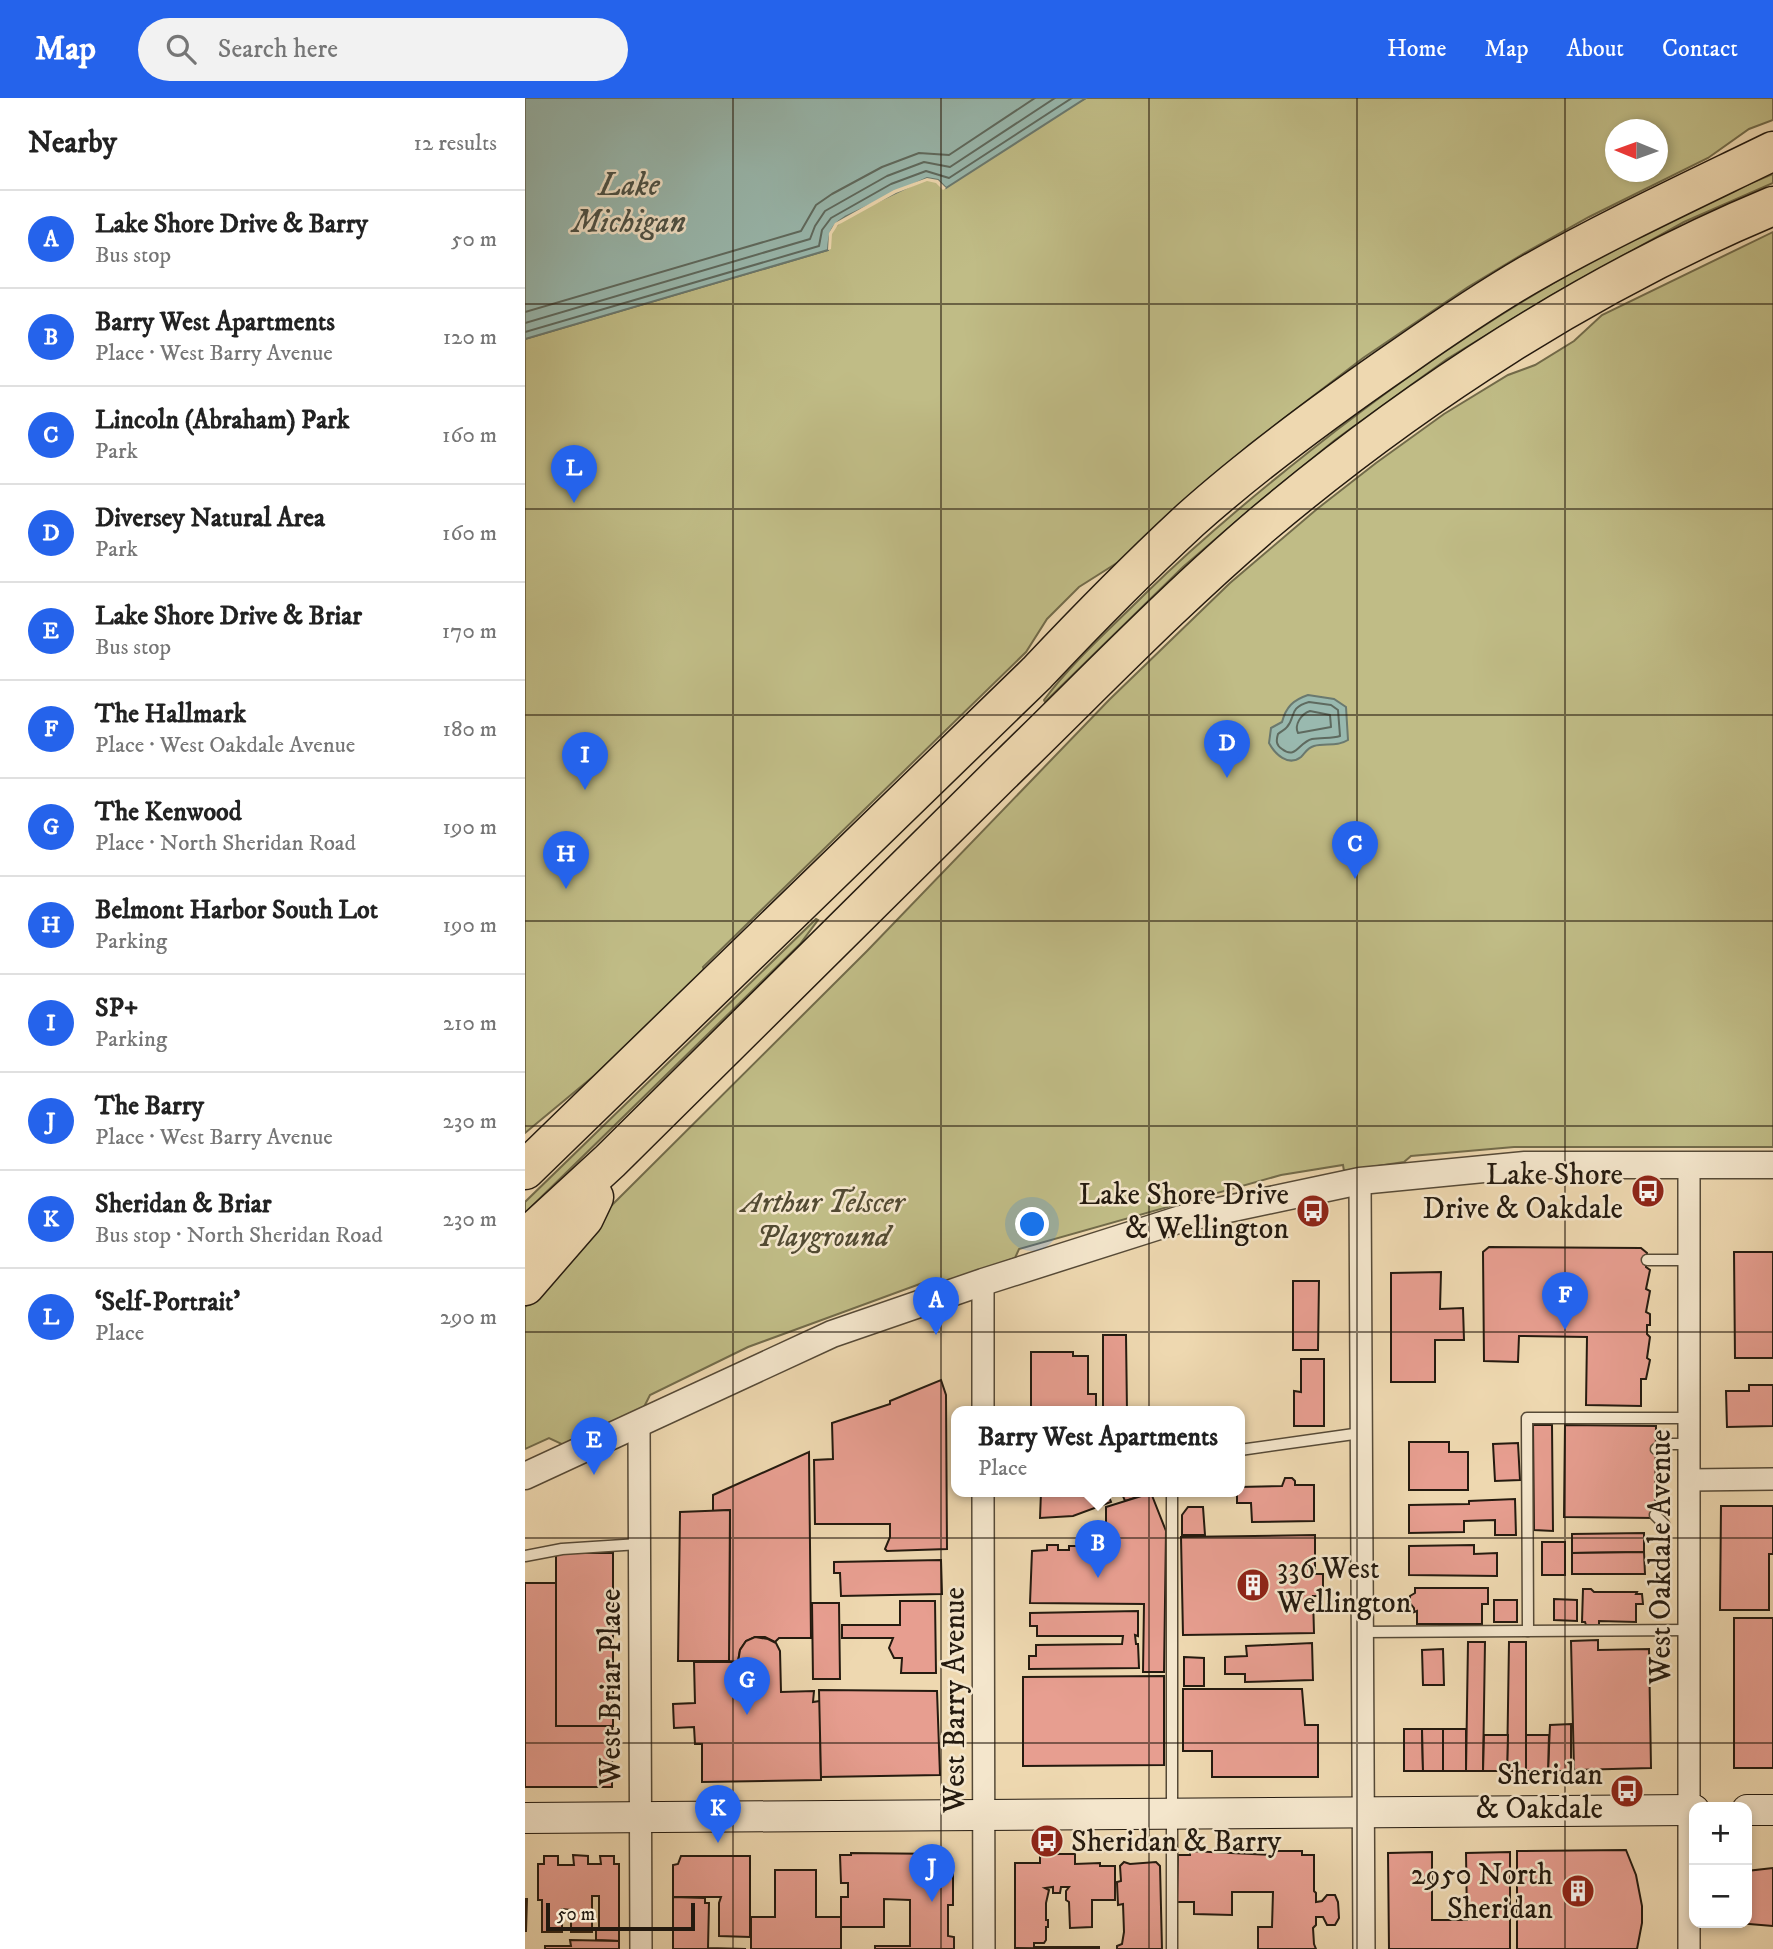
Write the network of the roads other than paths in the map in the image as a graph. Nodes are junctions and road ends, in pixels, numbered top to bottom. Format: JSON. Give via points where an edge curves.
{"nodes":[{"id":1,"x":1773,"y":151,"type":"edge"},
{"id":2,"x":1773,"y":206,"type":"edge"},
{"id":3,"x":539,"y":1149,"type":"edge"},
{"id":4,"x":610,"y":1161,"type":"junction"},
{"id":5,"x":1773,"y":1165,"type":"edge"},
{"id":6,"x":1689,"y":1166,"type":"junction"},
{"id":7,"x":525,"y":1170,"type":"edge"},
{"id":8,"x":1360,"y":1181,"type":"junction"},
{"id":9,"x":525,"y":1240,"type":"edge"},
{"id":10,"x":1647,"y":1260,"type":"dead end"},
{"id":11,"x":1690,"y":1260,"type":"junction"},
{"id":12,"x":983,"y":1282,"type":"junction"},
{"id":13,"x":525,"y":1286,"type":"edge"},
{"id":14,"x":983,"y":1406,"type":"edge"},
{"id":15,"x":1690,"y":1418,"type":"junction"},
{"id":16,"x":639,"y":1425,"type":"junction"},
{"id":17,"x":1361,"y":1433,"type":"junction"},
{"id":18,"x":1690,"y":1444,"type":"junction"},
{"id":19,"x":1245,"y":1449,"type":"edge"},
{"id":20,"x":1656,"y":1450,"type":"dead end"},
{"id":21,"x":525,"y":1476,"type":"edge"},
{"id":22,"x":1773,"y":1479,"type":"edge"},
{"id":23,"x":1691,"y":1480,"type":"junction"},
{"id":24,"x":983,"y":1497,"type":"edge"},
{"id":25,"x":1172,"y":1497,"type":"edge"},
{"id":26,"x":639,"y":1544,"type":"junction"},
{"id":27,"x":525,"y":1556,"type":"edge"},
{"id":28,"x":1690,"y":1630,"type":"junction"},
{"id":29,"x":1528,"y":1631,"type":"junction"},
{"id":30,"x":1362,"y":1632,"type":"junction"},
{"id":31,"x":1692,"y":1802,"type":"edge"},
{"id":32,"x":1689,"y":1810,"type":"edge"},
{"id":33,"x":1752,"y":1810,"type":"edge"},
{"id":34,"x":1773,"y":1810,"type":"edge"},
{"id":35,"x":1363,"y":1812,"type":"junction"},
{"id":36,"x":1172,"y":1814,"type":"junction"},
{"id":37,"x":983,"y":1815,"type":"junction"},
{"id":38,"x":641,"y":1817,"type":"junction"},
{"id":39,"x":525,"y":1818,"type":"edge"},
{"id":40,"x":1691,"y":1865,"type":"edge"},
{"id":41,"x":641,"y":1949,"type":"edge"},
{"id":42,"x":984,"y":1949,"type":"edge"},
{"id":43,"x":1172,"y":1949,"type":"edge"},
{"id":44,"x":1364,"y":1949,"type":"edge"},
{"id":45,"x":1689,"y":1949,"type":"edge"}],
"edges":[{"from":1,"to":3,"type":"highway","via":[[1527,276],[1346,396],[1268,456],[1191,520]]},
{"from":2,"to":4,"type":"highway","via":[[1637,271],[1532,331],[1377,432],[1308,486],[1167,612]]},
{"from":3,"to":7,"type":"highway"},
{"from":4,"to":9,"type":"highway"},
{"from":4,"to":13,"type":"highway","via":[[584,1218]]},
{"from":5,"to":6,"type":"street"},
{"from":6,"to":8,"type":"street","via":[[1525,1165]]},
{"from":6,"to":11,"type":"street","name":"West Oakdale Avenue"},
{"from":8,"to":12,"type":"street","via":[[1181,1220]]},
{"from":8,"to":17,"type":"street"},
{"from":10,"to":11,"type":"lane"},
{"from":11,"to":15,"type":"street","name":"West Oakdale Avenue"},
{"from":12,"to":14,"type":"street"},
{"from":12,"to":16,"type":"street","via":[[832,1334]]},
{"from":15,"to":18,"type":"street","name":"West Oakdale Avenue"},
{"from":15,"to":29,"type":"lane","via":[[1527,1418]]},
{"from":16,"to":21,"type":"street"},
{"from":16,"to":26,"type":"street","name":"West Briar Place"},
{"from":17,"to":19,"type":"lane"},
{"from":17,"to":30,"type":"street"},
{"from":18,"to":20,"type":"lane","via":[[1663,1444]]},
{"from":18,"to":23,"type":"street","name":"West Oakdale Avenue"},
{"from":22,"to":23,"type":"street"},
{"from":23,"to":28,"type":"street","name":"West Oakdale Avenue"},
{"from":24,"to":37,"type":"street","name":"West Barry Avenue"},
{"from":25,"to":36,"type":"lane"},
{"from":26,"to":27,"type":"lane"},
{"from":26,"to":38,"type":"street","name":"West Briar Place"},
{"from":28,"to":29,"type":"lane"},
{"from":28,"to":31,"type":"street","name":"West Oakdale Avenue"},
{"from":29,"to":30,"type":"lane"},
{"from":30,"to":35,"type":"street"},
{"from":32,"to":35,"type":"main road"},
{"from":33,"to":34,"type":"main road"},
{"from":35,"to":36,"type":"main road"},
{"from":35,"to":44,"type":"street"},
{"from":36,"to":37,"type":"main road"},
{"from":36,"to":43,"type":"lane"},
{"from":37,"to":38,"type":"main road"},
{"from":37,"to":42,"type":"street","name":"West Barry Avenue"},
{"from":38,"to":39,"type":"main road"},
{"from":38,"to":41,"type":"street","name":"West Briar Place"},
{"from":40,"to":45,"type":"street","name":"West Oakdale Avenue"}]}
